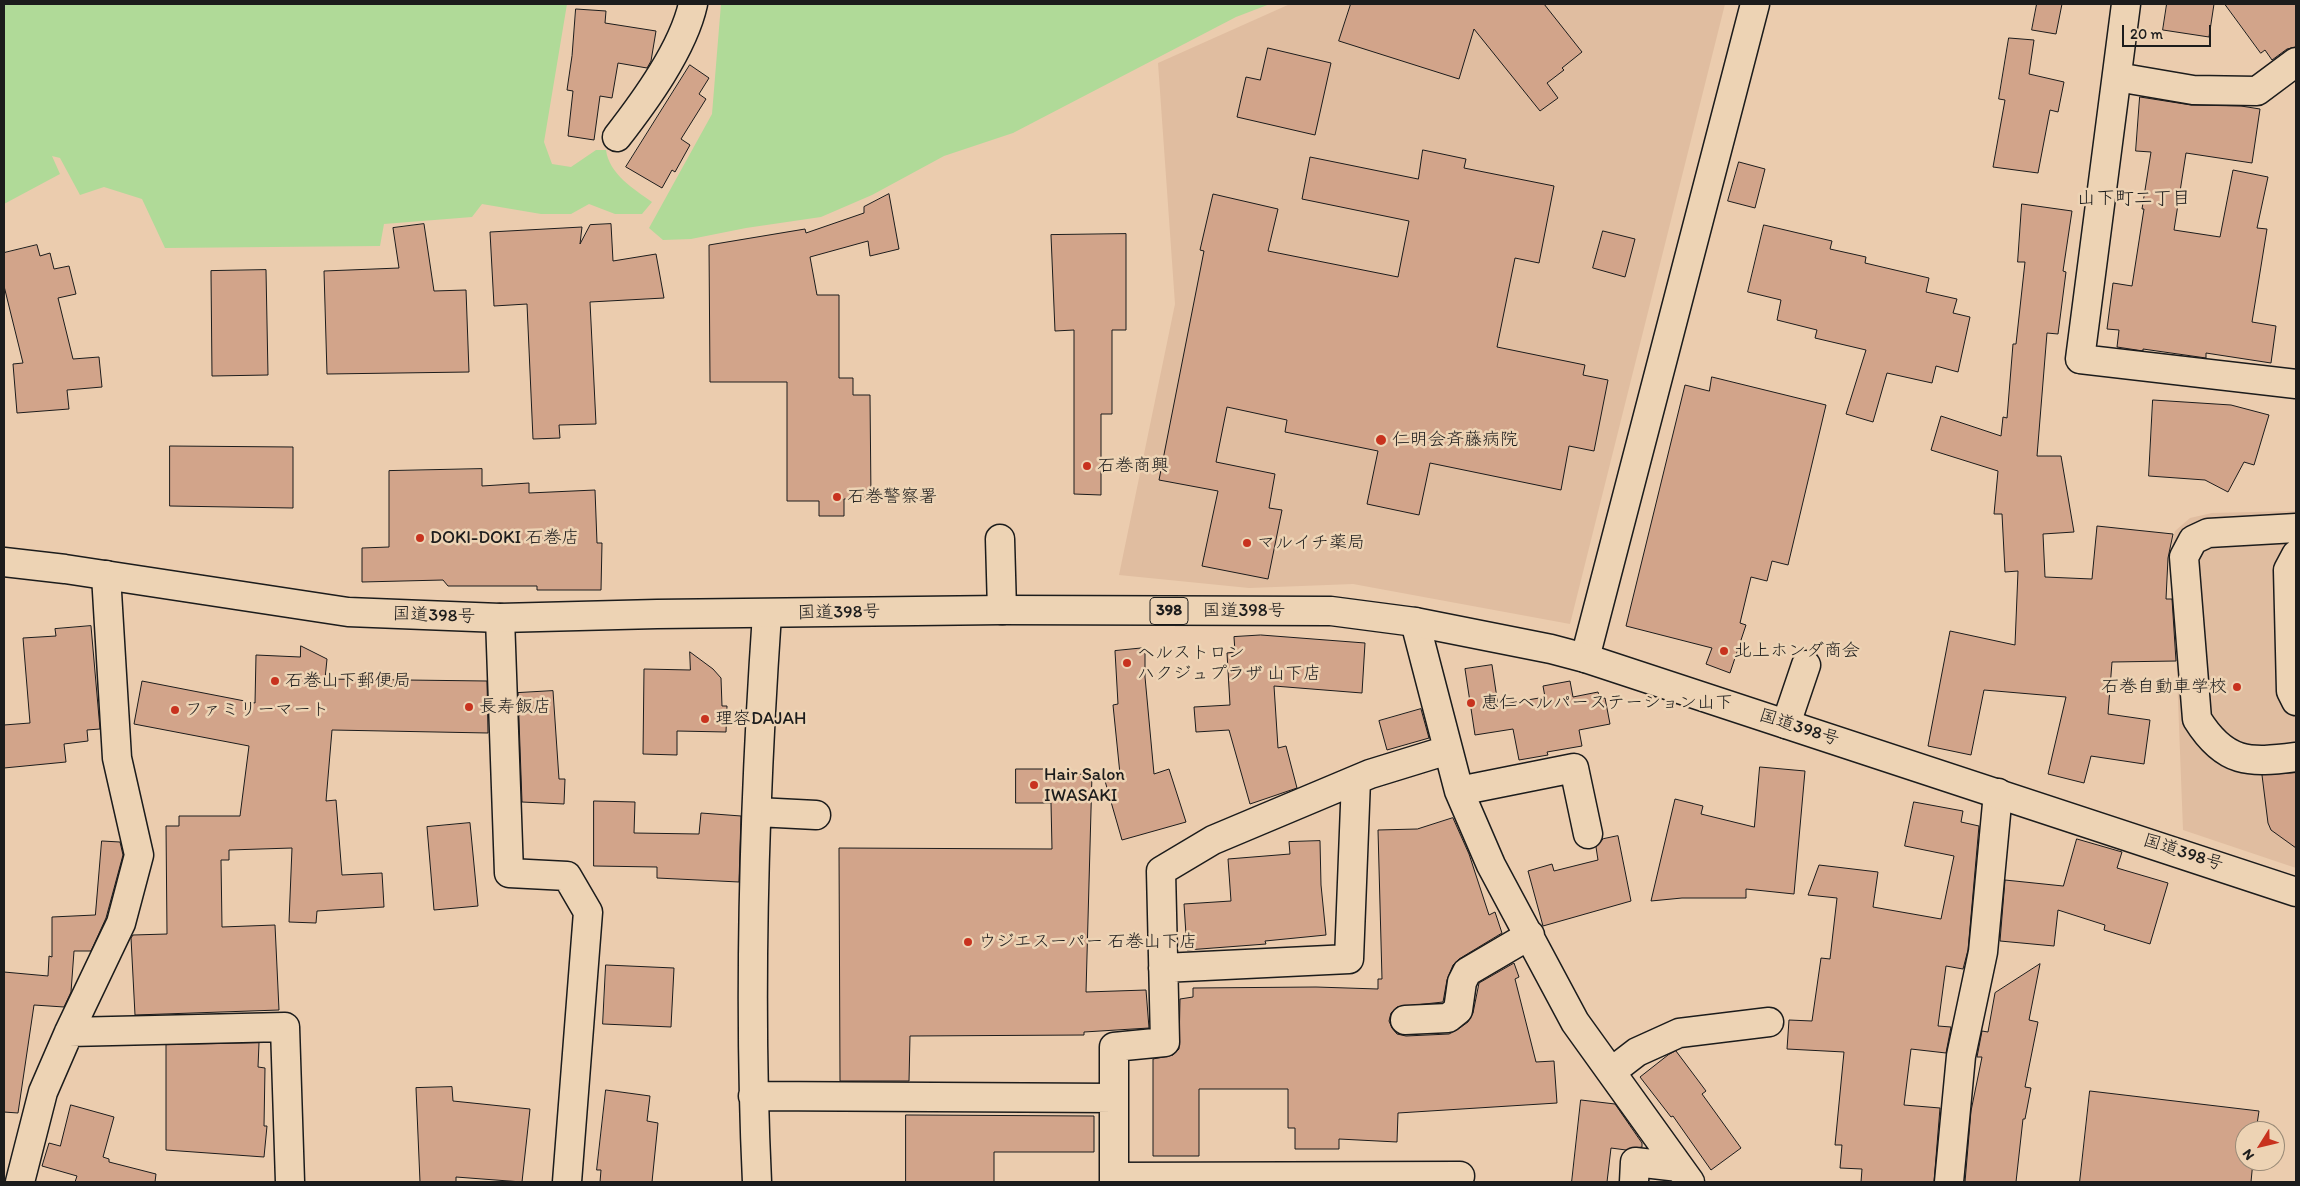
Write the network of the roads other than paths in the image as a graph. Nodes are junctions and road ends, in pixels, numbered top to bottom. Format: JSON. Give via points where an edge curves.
{"nodes":[{"id":1,"x":693,"y":4,"type":"edge"},
{"id":2,"x":1755,"y":4,"type":"edge"},
{"id":3,"x":2126,"y":4,"type":"edge"},
{"id":4,"x":2296,"y":62,"type":"edge"},
{"id":5,"x":2117,"y":76,"type":"junction"},
{"id":6,"x":617,"y":137,"type":"dead end"},
{"id":7,"x":2296,"y":384,"type":"edge"},
{"id":8,"x":2296,"y":528,"type":"edge"},
{"id":9,"x":1000,"y":539,"type":"dead end"},
{"id":10,"x":2296,"y":555,"type":"edge"},
{"id":11,"x":5,"y":563,"type":"edge"},
{"id":12,"x":106,"y":575,"type":"junction"},
{"id":13,"x":1002,"y":610,"type":"junction"},
{"id":14,"x":767,"y":614,"type":"junction"},
{"id":15,"x":500,"y":618,"type":"junction"},
{"id":16,"x":1415,"y":622,"type":"junction"},
{"id":17,"x":2293,"y":625,"type":"edge"},
{"id":18,"x":1585,"y":658,"type":"junction"},
{"id":19,"x":1806,"y":665,"type":"dead end"},
{"id":20,"x":2296,"y":701,"type":"edge"},
{"id":21,"x":1786,"y":724,"type":"junction"},
{"id":22,"x":1448,"y":750,"type":"junction"},
{"id":23,"x":2296,"y":757,"type":"edge"},
{"id":24,"x":1356,"y":780,"type":"junction"},
{"id":25,"x":1459,"y":791,"type":"junction"},
{"id":26,"x":1998,"y":793,"type":"junction"},
{"id":27,"x":757,"y":812,"type":"junction"},
{"id":28,"x":816,"y":815,"type":"dead end"},
{"id":29,"x":1588,"y":834,"type":"dead end"},
{"id":30,"x":2296,"y":892,"type":"edge"},
{"id":31,"x":1530,"y":936,"type":"junction"},
{"id":32,"x":1163,"y":968,"type":"junction"},
{"id":33,"x":1405,"y":1020,"type":"dead end"},
{"id":34,"x":1769,"y":1022,"type":"dead end"},
{"id":35,"x":69,"y":1032,"type":"junction"},
{"id":36,"x":1611,"y":1072,"type":"junction"},
{"id":37,"x":753,"y":1096,"type":"junction"},
{"id":38,"x":1114,"y":1098,"type":"junction"},
{"id":39,"x":1685,"y":1175,"type":"edge"},
{"id":40,"x":1460,"y":1176,"type":"dead end"},
{"id":41,"x":1311,"y":1179,"type":"edge"},
{"id":42,"x":1114,"y":1180,"type":"edge"},
{"id":43,"x":20,"y":1182,"type":"edge"},
{"id":44,"x":290,"y":1182,"type":"edge"},
{"id":45,"x":567,"y":1182,"type":"edge"},
{"id":46,"x":757,"y":1182,"type":"edge"},
{"id":47,"x":1634,"y":1182,"type":"edge"},
{"id":48,"x":1949,"y":1182,"type":"edge"}],
"edges":[{"from":1,"to":6,"type":"main road","via":[[690,19],[666,66]]},
{"from":2,"to":18,"type":"main road"},
{"from":3,"to":5,"type":"main road"},
{"from":4,"to":5,"type":"main road","via":[[2257,91],[2193,90]]},
{"from":5,"to":7,"type":"main road","via":[[2080,359]]},
{"from":8,"to":23,"type":"main road","via":[[2208,533],[2193,540],[2184,557],[2197,719],[2229,763],[2238,758],[2259,762]]},
{"from":9,"to":13,"type":"main road"},
{"from":10,"to":17,"type":"main road","via":[[2288,570]]},
{"from":11,"to":12,"type":"main road","name":"国道398号","number":"398"},
{"from":12,"to":15,"type":"main road","name":"国道398号","number":"398","via":[[348,612]]},
{"from":12,"to":35,"type":"main road","via":[[117,758],[139,856],[121,923]]},
{"from":13,"to":14,"type":"main road","name":"国道398号","number":"398"},
{"from":13,"to":16,"type":"main road","name":"国道398号","number":"398","via":[[1331,612]]},
{"from":14,"to":15,"type":"main road","name":"国道398号","number":"398"},
{"from":14,"to":27,"type":"main road"},
{"from":15,"to":45,"type":"main road","via":[[509,873],[567,876],[588,912]]},
{"from":16,"to":18,"type":"main road","name":"国道398号","number":"398"},
{"from":16,"to":22,"type":"main road"},
{"from":17,"to":20,"type":"main road","via":[[2291,691]]},
{"from":18,"to":21,"type":"main road","name":"国道398号","number":"398"},
{"from":19,"to":21,"type":"main road"},
{"from":21,"to":26,"type":"main road","name":"国道398号","number":"398"},
{"from":22,"to":24,"type":"main road"},
{"from":22,"to":25,"type":"main road"},
{"from":24,"to":32,"type":"main road","via":[[1213,840],[1161,871]]},
{"from":24,"to":32,"type":"main road","via":[[1349,958]]},
{"from":25,"to":29,"type":"main road","via":[[1574,768]]},
{"from":25,"to":31,"type":"main road","via":[[1491,865]]},
{"from":26,"to":30,"type":"main road","name":"国道398号","number":"398"},
{"from":26,"to":48,"type":"main road","via":[[1983,952],[1961,1056]]},
{"from":27,"to":28,"type":"main road"},
{"from":27,"to":37,"type":"main road"},
{"from":31,"to":33,"type":"main road","via":[[1467,972],[1462,982],[1458,1010],[1448,1018]]},
{"from":31,"to":36,"type":"main road","via":[[1575,1022]]},
{"from":32,"to":38,"type":"main road","via":[[1165,1042],[1114,1047]]},
{"from":34,"to":36,"type":"main road","via":[[1680,1032],[1637,1052]]},
{"from":35,"to":43,"type":"main road","via":[[44,1092]]},
{"from":35,"to":44,"type":"main road","via":[[285,1027]]},
{"from":36,"to":39,"type":"main road"},
{"from":37,"to":38,"type":"main road"},
{"from":37,"to":46,"type":"main road"},
{"from":38,"to":42,"type":"main road"},
{"from":39,"to":47,"type":"main road","via":[[1635,1162]]},
{"from":40,"to":41,"type":"main road"},
{"from":41,"to":42,"type":"main road"}]}
